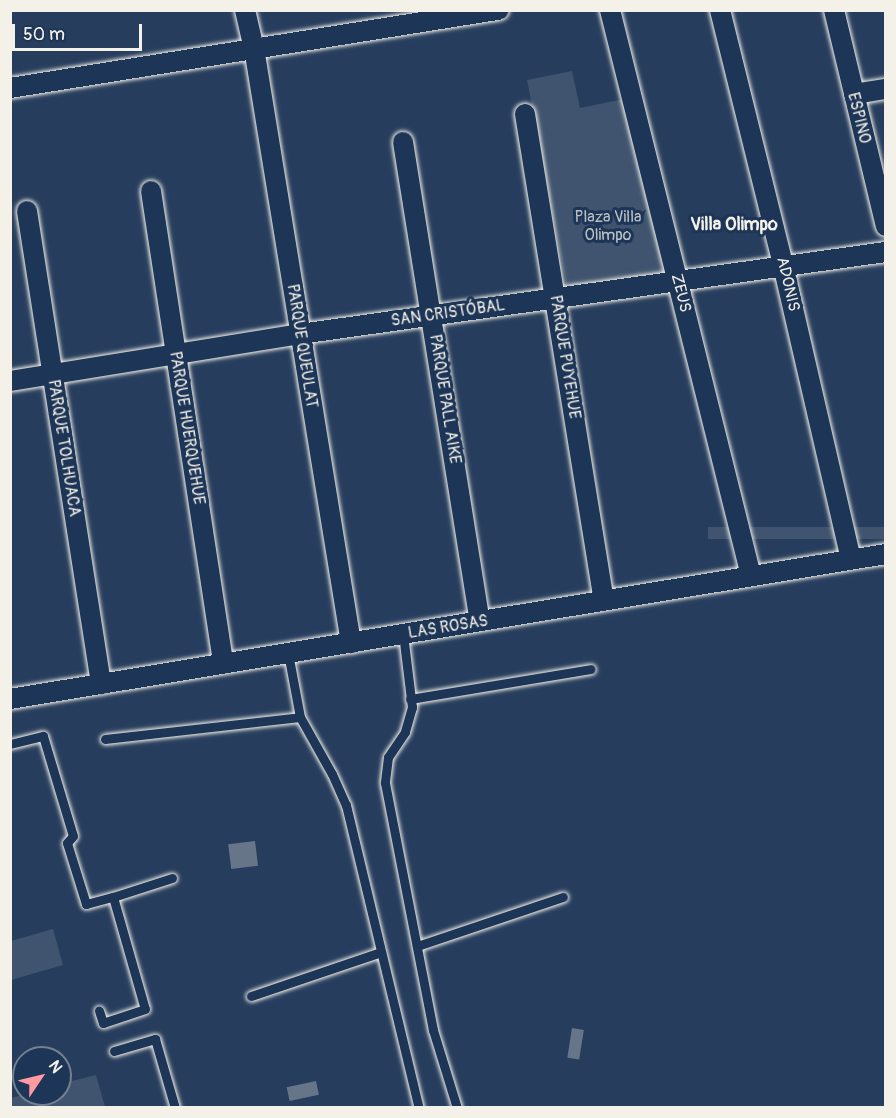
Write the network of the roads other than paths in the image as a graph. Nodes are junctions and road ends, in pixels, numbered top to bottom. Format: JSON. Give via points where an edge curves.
{"nodes":[{"id":1,"x":245,"y":10,"type":"edge"},
{"id":2,"x":499,"y":10,"type":"edge"},
{"id":3,"x":610,"y":10,"type":"edge"},
{"id":4,"x":720,"y":10,"type":"edge"},
{"id":5,"x":834,"y":10,"type":"edge"},
{"id":6,"x":409,"y":17,"type":"edge"},
{"id":7,"x":254,"y":48,"type":"junction"},
{"id":8,"x":10,"y":87,"type":"edge"},
{"id":9,"x":885,"y":89,"type":"edge"},
{"id":10,"x":854,"y":94,"type":"junction"},
{"id":11,"x":525,"y":114,"type":"dead end"},
{"id":12,"x":403,"y":142,"type":"dead end"},
{"id":13,"x":880,"y":177,"type":"edge"},
{"id":14,"x":151,"y":191,"type":"dead end"},
{"id":15,"x":27,"y":211,"type":"dead end"},
{"id":16,"x":885,"y":226,"type":"edge"},
{"id":17,"x":885,"y":252,"type":"edge"},
{"id":18,"x":783,"y":265,"type":"junction"},
{"id":19,"x":678,"y":280,"type":"junction"},
{"id":20,"x":555,"y":298,"type":"junction"},
{"id":21,"x":431,"y":315,"type":"junction"},
{"id":22,"x":300,"y":334,"type":"junction"},
{"id":23,"x":176,"y":354,"type":"junction"},
{"id":24,"x":52,"y":374,"type":"junction"},
{"id":25,"x":10,"y":381,"type":"edge"},
{"id":26,"x":885,"y":554,"type":"edge"},
{"id":27,"x":851,"y":559,"type":"junction"},
{"id":28,"x":751,"y":576,"type":"junction"},
{"id":29,"x":604,"y":601,"type":"junction"},
{"id":30,"x":480,"y":621,"type":"junction"},
{"id":31,"x":403,"y":634,"type":"junction"},
{"id":32,"x":351,"y":643,"type":"junction"},
{"id":33,"x":288,"y":653,"type":"junction"},
{"id":34,"x":223,"y":664,"type":"junction"},
{"id":35,"x":591,"y":669,"type":"dead end"},
{"id":36,"x":101,"y":684,"type":"junction"},
{"id":37,"x":10,"y":699,"type":"edge"},
{"id":38,"x":410,"y":699,"type":"junction"},
{"id":39,"x":300,"y":717,"type":"junction"},
{"id":40,"x":105,"y":739,"type":"dead end"},
{"id":41,"x":10,"y":744,"type":"edge"},
{"id":42,"x":172,"y":879,"type":"dead end"},
{"id":43,"x":113,"y":897,"type":"junction"},
{"id":44,"x":563,"y":897,"type":"dead end"},
{"id":45,"x":417,"y":946,"type":"junction"},
{"id":46,"x":381,"y":952,"type":"junction"},
{"id":47,"x":251,"y":996,"type":"dead end"},
{"id":48,"x":99,"y":1011,"type":"dead end"},
{"id":49,"x":114,"y":1051,"type":"dead end"},
{"id":50,"x":175,"y":1107,"type":"edge"},
{"id":51,"x":420,"y":1107,"type":"edge"},
{"id":52,"x":457,"y":1107,"type":"edge"}],
"edges":[{"from":1,"to":7,"type":"street","name":"PARQUE QUEULAT"},
{"from":2,"to":6,"type":"street"},
{"from":3,"to":19,"type":"street","name":"ZEUS"},
{"from":4,"to":18,"type":"street","name":"ADONIS"},
{"from":5,"to":10,"type":"street","name":"ESPINO"},
{"from":6,"to":7,"type":"street"},
{"from":7,"to":8,"type":"street"},
{"from":7,"to":22,"type":"street","name":"PARQUE QUEULAT"},
{"from":9,"to":10,"type":"street"},
{"from":10,"to":13,"type":"street","name":"ESPINO"},
{"from":11,"to":20,"type":"street","name":"PARQUE PUYEHUE"},
{"from":12,"to":21,"type":"street","name":"PARQUE PALL AIKE"},
{"from":13,"to":16,"type":"street","name":"ESPINO"},
{"from":14,"to":23,"type":"street","name":"PARQUE HUERQUEHUE"},
{"from":15,"to":24,"type":"street","name":"PARQUE TOLHUACA"},
{"from":17,"to":18,"type":"street","name":"SAN CRISTÓBAL"},
{"from":18,"to":19,"type":"street","name":"SAN CRISTÓBAL"},
{"from":18,"to":27,"type":"street","name":"ADONIS"},
{"from":19,"to":20,"type":"street","name":"SAN CRISTÓBAL"},
{"from":19,"to":28,"type":"street","name":"ZEUS"},
{"from":20,"to":21,"type":"street","name":"SAN CRISTÓBAL"},
{"from":20,"to":29,"type":"street","name":"PARQUE PUYEHUE"},
{"from":21,"to":22,"type":"street","name":"SAN CRISTÓBAL"},
{"from":21,"to":30,"type":"street","name":"PARQUE PALL AIKE"},
{"from":22,"to":23,"type":"street","name":"SAN CRISTÓBAL"},
{"from":22,"to":32,"type":"street","name":"PARQUE QUEULAT"},
{"from":23,"to":24,"type":"street","name":"SAN CRISTÓBAL"},
{"from":23,"to":34,"type":"street","name":"PARQUE HUERQUEHUE"},
{"from":24,"to":25,"type":"street","name":"SAN CRISTÓBAL"},
{"from":24,"to":36,"type":"street","name":"PARQUE TOLHUACA"},
{"from":26,"to":27,"type":"street","name":"LAS ROSAS"},
{"from":27,"to":28,"type":"street","name":"LAS ROSAS"},
{"from":28,"to":29,"type":"street","name":"LAS ROSAS"},
{"from":29,"to":30,"type":"street","name":"LAS ROSAS"},
{"from":30,"to":31,"type":"street","name":"LAS ROSAS"},
{"from":31,"to":32,"type":"street","name":"LAS ROSAS"},
{"from":31,"to":38,"type":"lane"},
{"from":32,"to":33,"type":"street","name":"LAS ROSAS"},
{"from":33,"to":34,"type":"street","name":"LAS ROSAS"},
{"from":33,"to":39,"type":"lane"},
{"from":34,"to":36,"type":"street","name":"LAS ROSAS"},
{"from":35,"to":38,"type":"lane"},
{"from":36,"to":37,"type":"street","name":"LAS ROSAS"},
{"from":38,"to":45,"type":"lane","via":[[405,732],[388,757],[385,783]]},
{"from":39,"to":40,"type":"lane"},
{"from":39,"to":46,"type":"lane","via":[[346,805]]},
{"from":41,"to":43,"type":"lane","via":[[43,736],[73,836],[67,843],[86,904]]},
{"from":42,"to":43,"type":"lane"},
{"from":43,"to":48,"type":"lane","via":[[146,1010],[104,1023]]},
{"from":44,"to":45,"type":"lane"},
{"from":45,"to":52,"type":"lane","via":[[433,1030]]},
{"from":46,"to":47,"type":"lane"},
{"from":46,"to":51,"type":"lane"},
{"from":49,"to":50,"type":"lane","via":[[155,1039]]}]}
